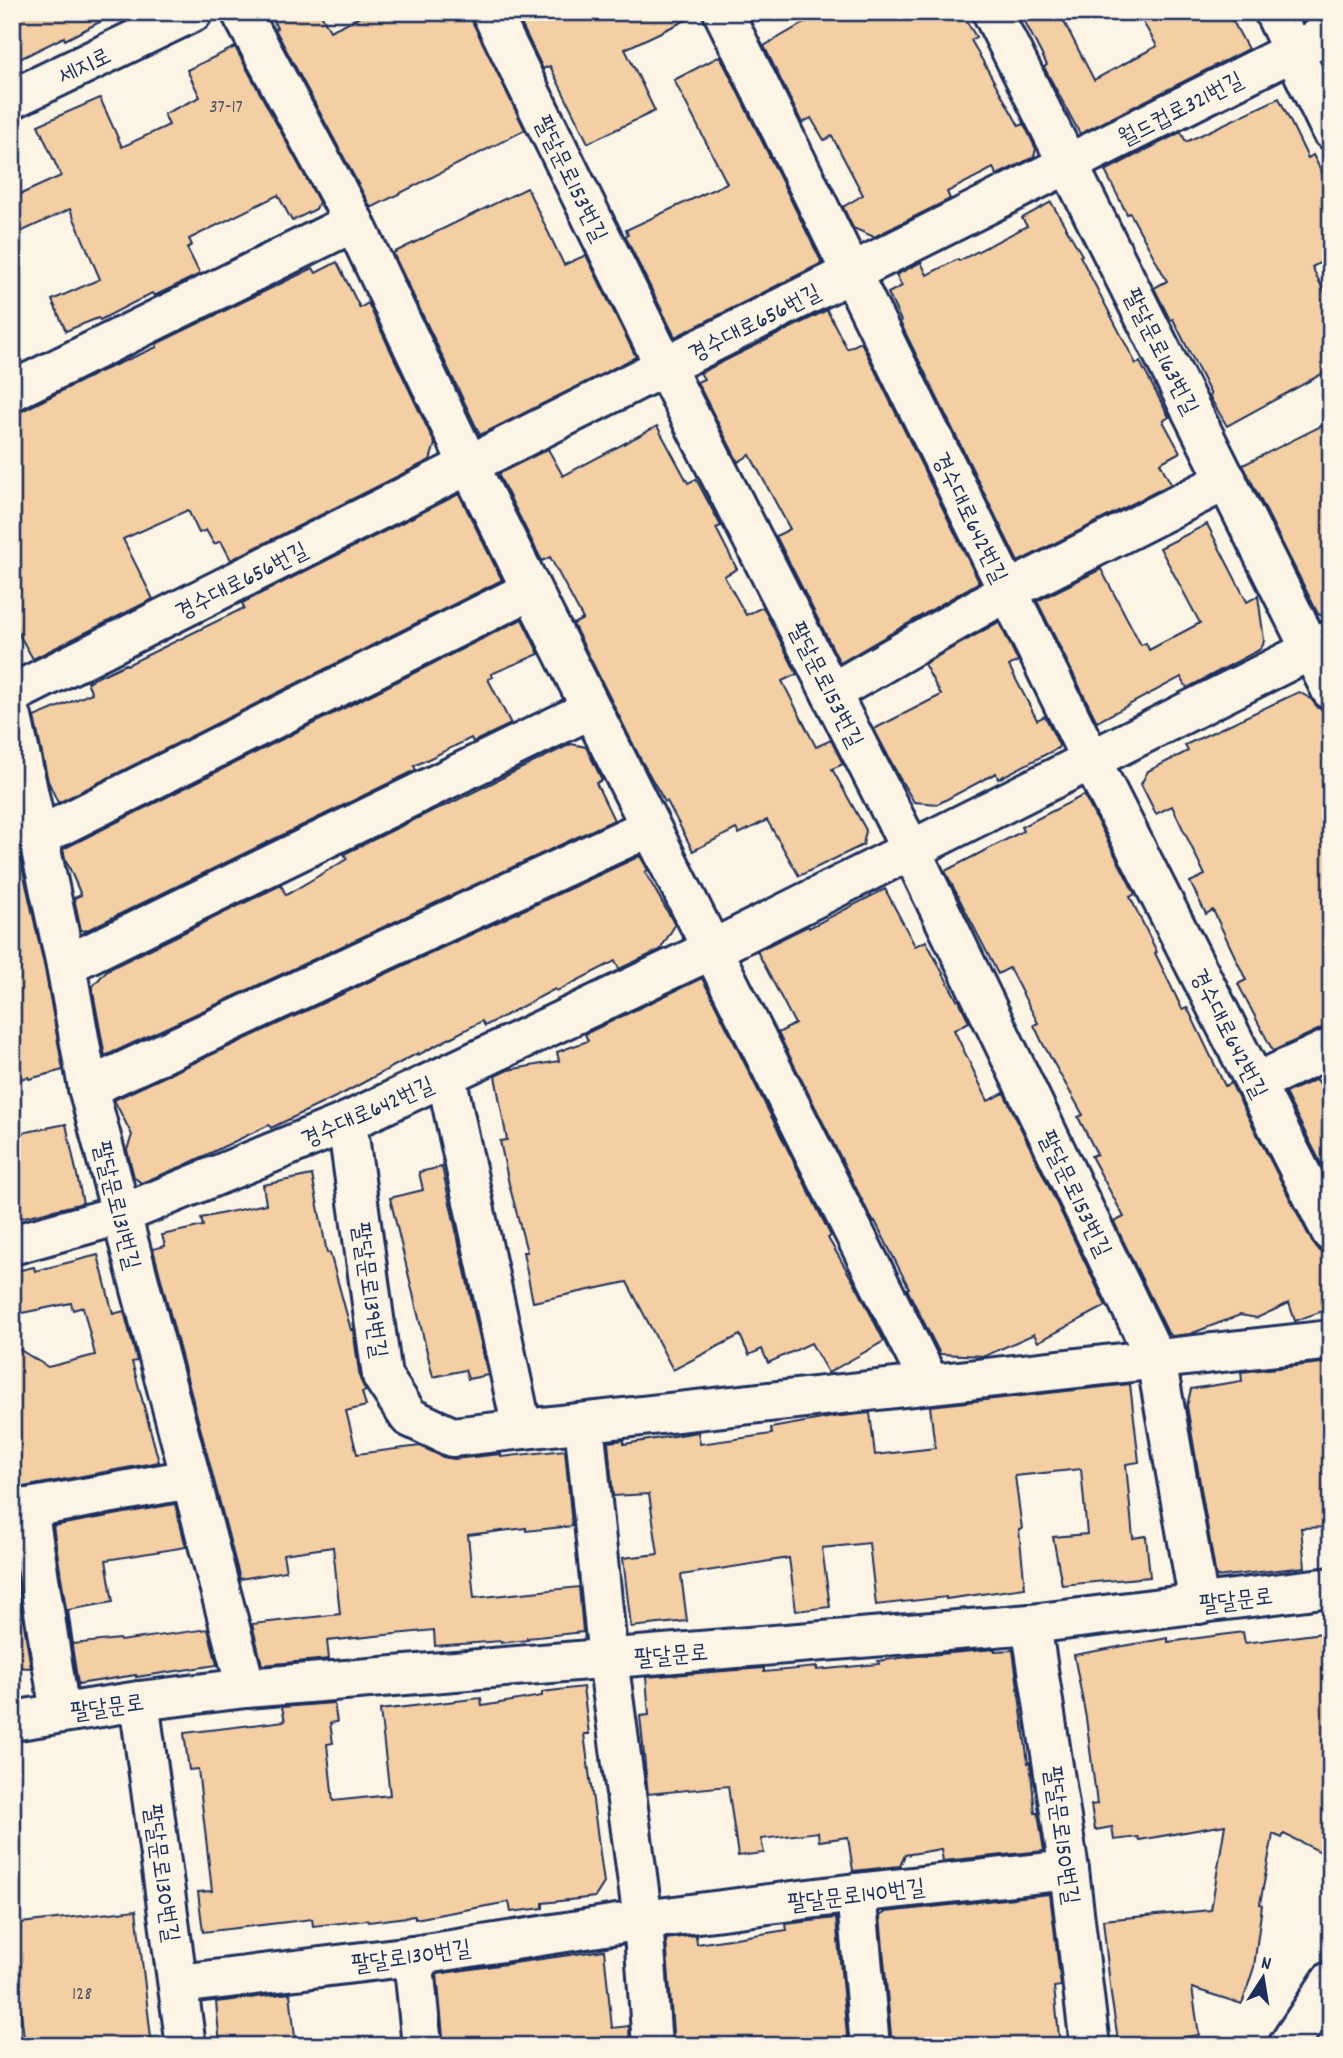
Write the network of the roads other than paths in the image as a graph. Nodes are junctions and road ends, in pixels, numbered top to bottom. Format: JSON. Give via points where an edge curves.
{"nodes":[{"id":1,"x":193,"y":12,"type":"edge"},
{"id":2,"x":241,"y":12,"type":"edge"},
{"id":3,"x":491,"y":12,"type":"edge"},
{"id":4,"x":723,"y":12,"type":"edge"},
{"id":5,"x":992,"y":12,"type":"edge"},
{"id":6,"x":1273,"y":12,"type":"edge"},
{"id":7,"x":1331,"y":32,"type":"edge"},
{"id":8,"x":1293,"y":51,"type":"junction"},
{"id":9,"x":12,"y":99,"type":"edge"},
{"id":10,"x":1331,"y":130,"type":"edge"},
{"id":11,"x":1068,"y":164,"type":"junction"},
{"id":12,"x":354,"y":222,"type":"junction"},
{"id":13,"x":851,"y":273,"type":"junction"},
{"id":14,"x":665,"y":367,"type":"junction"},
{"id":15,"x":12,"y":391,"type":"edge"},
{"id":16,"x":469,"y":466,"type":"junction"},
{"id":17,"x":1227,"y":480,"type":"junction"},
{"id":18,"x":531,"y":590,"type":"junction"},
{"id":19,"x":1008,"y":591,"type":"junction"},
{"id":20,"x":1321,"y":645,"type":"edge"},
{"id":21,"x":1331,"y":690,"type":"edge"},
{"id":22,"x":831,"y":693,"type":"junction"},
{"id":23,"x":12,"y":694,"type":"edge"},
{"id":24,"x":591,"y":709,"type":"junction"},
{"id":25,"x":12,"y":718,"type":"edge"},
{"id":26,"x":1091,"y":760,"type":"junction"},
{"id":27,"x":650,"y":827,"type":"junction"},
{"id":28,"x":38,"y":838,"type":"junction"},
{"id":29,"x":911,"y":850,"type":"junction"},
{"id":30,"x":711,"y":950,"type":"junction"},
{"id":31,"x":66,"y":965,"type":"junction"},
{"id":32,"x":1331,"y":1048,"type":"edge"},
{"id":33,"x":446,"y":1076,"type":"junction"},
{"id":34,"x":1255,"y":1083,"type":"junction"},
{"id":35,"x":88,"y":1088,"type":"junction"},
{"id":36,"x":347,"y":1122,"type":"junction"},
{"id":37,"x":120,"y":1215,"type":"junction"},
{"id":38,"x":1331,"y":1232,"type":"edge"},
{"id":39,"x":12,"y":1245,"type":"edge"},
{"id":40,"x":1331,"y":1340,"type":"edge"},
{"id":41,"x":1156,"y":1359,"type":"junction"},
{"id":42,"x":930,"y":1384,"type":"junction"},
{"id":43,"x":584,"y":1423,"type":"junction"},
{"id":44,"x":522,"y":1429,"type":"junction"},
{"id":45,"x":190,"y":1479,"type":"junction"},
{"id":46,"x":20,"y":1510,"type":"edge"},
{"id":47,"x":1331,"y":1587,"type":"edge"},
{"id":48,"x":1199,"y":1604,"type":"junction"},
{"id":49,"x":1031,"y":1624,"type":"junction"},
{"id":50,"x":608,"y":1660,"type":"junction"},
{"id":51,"x":246,"y":1688,"type":"junction"},
{"id":52,"x":139,"y":1701,"type":"junction"},
{"id":53,"x":60,"y":1713,"type":"junction"},
{"id":54,"x":12,"y":1721,"type":"edge"},
{"id":55,"x":1069,"y":1870,"type":"junction"},
{"id":56,"x":856,"y":1893,"type":"junction"},
{"id":57,"x":643,"y":1920,"type":"junction"},
{"id":58,"x":413,"y":1956,"type":"junction"},
{"id":59,"x":1331,"y":1981,"type":"edge"},
{"id":60,"x":178,"y":1984,"type":"junction"},
{"id":61,"x":186,"y":2046,"type":"edge"},
{"id":62,"x":422,"y":2046,"type":"edge"},
{"id":63,"x":652,"y":2046,"type":"edge"},
{"id":64,"x":870,"y":2046,"type":"edge"},
{"id":65,"x":1090,"y":2046,"type":"edge"},
{"id":66,"x":1288,"y":2046,"type":"edge"}],
"edges":[{"from":1,"to":9,"type":"street","name":"세지로"},
{"from":2,"to":12,"type":"street"},
{"from":3,"to":14,"type":"street","name":"팔달문로153번길"},
{"from":4,"to":13,"type":"street"},
{"from":5,"to":11,"type":"street","name":"팔달문로163번길"},
{"from":6,"to":8,"type":"street"},
{"from":7,"to":8,"type":"street","name":"월드컵로321번길"},
{"from":8,"to":10,"type":"street"},
{"from":8,"to":11,"type":"street","name":"월드컵로321번길"},
{"from":11,"to":13,"type":"street","name":"경수대로656번길"},
{"from":11,"to":17,"type":"street","name":"팔달문로163번길"},
{"from":12,"to":15,"type":"street"},
{"from":12,"to":16,"type":"street"},
{"from":13,"to":14,"type":"street","name":"경수대로656번길"},
{"from":13,"to":19,"type":"street","name":"경수대로642번길"},
{"from":14,"to":16,"type":"street","name":"경수대로656번길"},
{"from":14,"to":22,"type":"street","name":"팔달문로153번길"},
{"from":16,"to":18,"type":"street"},
{"from":16,"to":23,"type":"street","name":"경수대로656번길"},
{"from":17,"to":19,"type":"street"},
{"from":17,"to":20,"type":"street","name":"팔달문로163번길"},
{"from":18,"to":24,"type":"street"},
{"from":18,"to":28,"type":"street"},
{"from":19,"to":22,"type":"street"},
{"from":19,"to":26,"type":"street","name":"경수대로642번길"},
{"from":20,"to":21,"type":"street","name":"팔달문로163번길"},
{"from":20,"to":26,"type":"street","name":"경수대로642번길"},
{"from":22,"to":29,"type":"street","name":"팔달문로153번길"},
{"from":24,"to":27,"type":"street"},
{"from":24,"to":31,"type":"street"},
{"from":25,"to":28,"type":"street","name":"팔달문로131번길"},
{"from":26,"to":29,"type":"street","name":"경수대로642번길"},
{"from":26,"to":34,"type":"street","name":"경수대로642번길"},
{"from":27,"to":30,"type":"street"},
{"from":27,"to":35,"type":"street"},
{"from":28,"to":31,"type":"street","name":"팔달문로131번길"},
{"from":29,"to":30,"type":"street","name":"경수대로642번길"},
{"from":29,"to":41,"type":"street","name":"팔달문로153번길"},
{"from":30,"to":33,"type":"street","name":"경수대로642번길"},
{"from":30,"to":42,"type":"street"},
{"from":31,"to":35,"type":"street","name":"팔달문로131번길"},
{"from":32,"to":34,"type":"street"},
{"from":33,"to":36,"type":"street","name":"경수대로642번길"},
{"from":33,"to":44,"type":"street"},
{"from":34,"to":38,"type":"street","name":"경수대로642번길"},
{"from":35,"to":37,"type":"street","name":"팔달문로131번길"},
{"from":36,"to":37,"type":"street","name":"경수대로642번길"},
{"from":36,"to":44,"type":"street","name":"팔달문로139번길","via":[[382,1376],[409,1417],[452,1437]]},
{"from":37,"to":39,"type":"street","name":"경수대로642번길"},
{"from":37,"to":45,"type":"street","name":"팔달문로131번길"},
{"from":40,"to":41,"type":"street"},
{"from":41,"to":42,"type":"street"},
{"from":41,"to":48,"type":"street","name":"팔달문로153번길"},
{"from":42,"to":43,"type":"street"},
{"from":43,"to":44,"type":"street","name":"팔달문로139번길"},
{"from":43,"to":50,"type":"street"},
{"from":45,"to":46,"type":"street"},
{"from":45,"to":51,"type":"street","name":"팔달문로131번길"},
{"from":46,"to":53,"type":"street"},
{"from":47,"to":48,"type":"street","name":"팔달문로"},
{"from":48,"to":49,"type":"street","name":"팔달문로"},
{"from":49,"to":50,"type":"street","name":"팔달문로"},
{"from":49,"to":55,"type":"street","name":"팔달문로150번길"},
{"from":50,"to":51,"type":"street","name":"팔달문로"},
{"from":50,"to":57,"type":"street"},
{"from":51,"to":52,"type":"street","name":"팔달문로"},
{"from":52,"to":53,"type":"street","name":"팔달문로"},
{"from":52,"to":60,"type":"street","name":"팔달문로130번길"},
{"from":53,"to":54,"type":"street","name":"팔달문로"},
{"from":55,"to":56,"type":"street","name":"팔달문로140번길"},
{"from":55,"to":65,"type":"street","name":"팔달문로150번길"},
{"from":56,"to":57,"type":"street","name":"팔달문로140번길"},
{"from":56,"to":64,"type":"street"},
{"from":57,"to":58,"type":"street","name":"팔달로130번길"},
{"from":57,"to":63,"type":"street"},
{"from":58,"to":60,"type":"street","name":"팔달로130번길"},
{"from":58,"to":62,"type":"street"},
{"from":59,"to":66,"type":"street"},
{"from":60,"to":61,"type":"street","name":"팔달문로130번길"}]}
